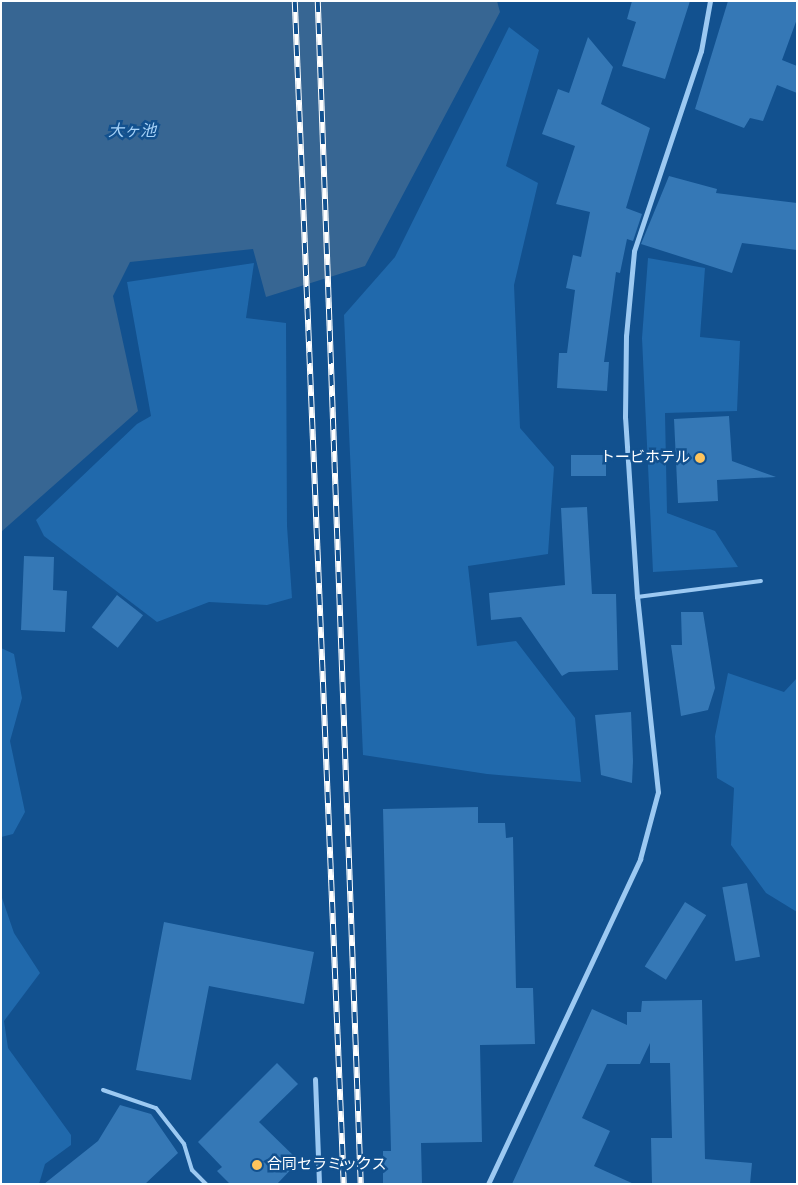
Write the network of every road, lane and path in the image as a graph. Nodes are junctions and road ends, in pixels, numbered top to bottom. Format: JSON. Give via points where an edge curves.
{"nodes":[{"id":1,"x":710,"y":1,"type":"edge"},
{"id":2,"x":760,"y":580,"type":"dead end"},
{"id":3,"x":637,"y":597,"type":"junction"},
{"id":4,"x":315,"y":1079,"type":"dead end"},
{"id":5,"x":103,"y":1090,"type":"dead end"},
{"id":6,"x":206,"y":1184,"type":"edge"},
{"id":7,"x":319,"y":1184,"type":"edge"},
{"id":8,"x":488,"y":1184,"type":"edge"}],
"edges":[{"from":1,"to":3,"type":"street","via":[[700,52],[634,251],[625,417]]},
{"from":2,"to":3,"type":"lane"},
{"from":3,"to":8,"type":"street","via":[[658,792],[650,831]]},
{"from":4,"to":7,"type":"street"},
{"from":5,"to":6,"type":"lane","via":[[156,1108],[184,1144],[192,1170]]}]}
